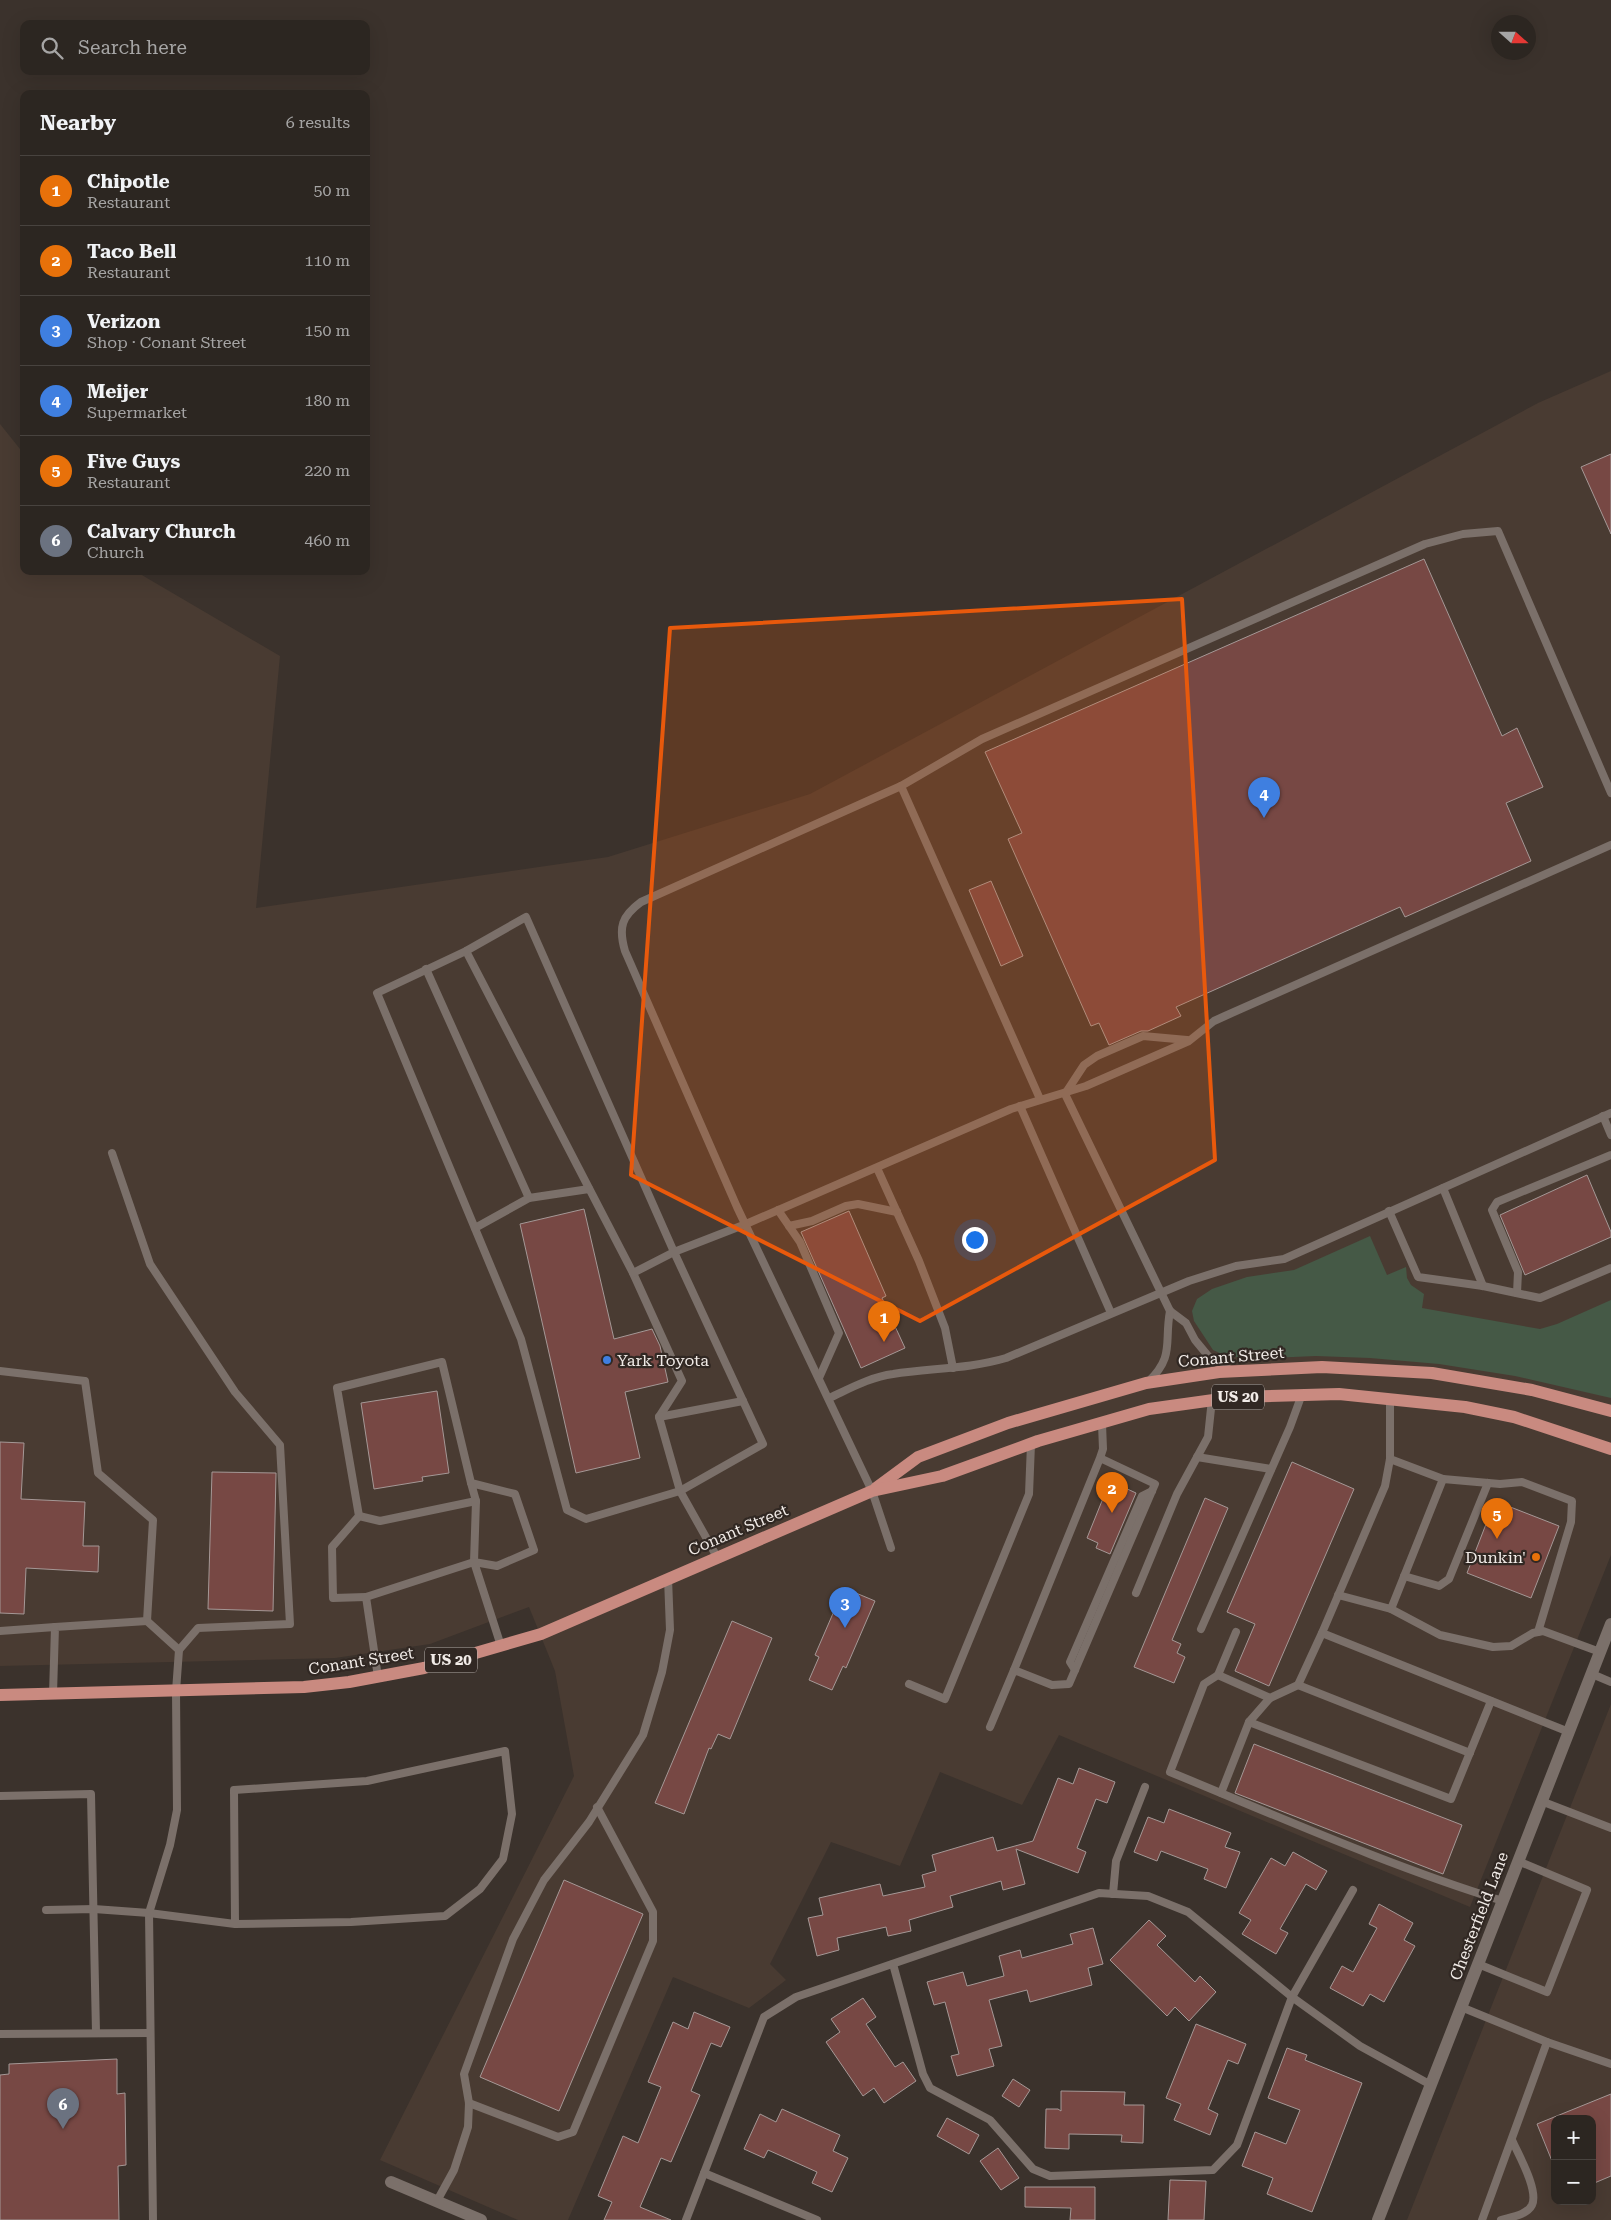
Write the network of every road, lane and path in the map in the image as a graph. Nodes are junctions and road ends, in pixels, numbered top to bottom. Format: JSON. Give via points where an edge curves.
{"nodes":[{"id":1,"x":901,"y":786,"type":"junction"},
{"id":2,"x":1611,"y":794,"type":"edge"},
{"id":3,"x":1611,"y":845,"type":"edge"},
{"id":4,"x":466,"y":951,"type":"junction"},
{"id":5,"x":426,"y":969,"type":"junction"},
{"id":6,"x":1188,"y":1040,"type":"junction"},
{"id":7,"x":1065,"y":1094,"type":"junction"},
{"id":8,"x":1040,"y":1099,"type":"junction"},
{"id":9,"x":1020,"y":1106,"type":"junction"},
{"id":10,"x":1607,"y":1115,"type":"edge"},
{"id":11,"x":1611,"y":1135,"type":"edge"},
{"id":12,"x":112,"y":1153,"type":"dead end"},
{"id":13,"x":1611,"y":1155,"type":"edge"},
{"id":14,"x":877,"y":1168,"type":"junction"},
{"id":15,"x":589,"y":1188,"type":"junction"},
{"id":16,"x":1443,"y":1188,"type":"junction"},
{"id":17,"x":529,"y":1198,"type":"junction"},
{"id":18,"x":778,"y":1210,"type":"junction"},
{"id":19,"x":1389,"y":1211,"type":"junction"},
{"id":20,"x":897,"y":1212,"type":"junction"},
{"id":21,"x":746,"y":1224,"type":"junction"},
{"id":22,"x":789,"y":1226,"type":"junction"},
{"id":23,"x":475,"y":1228,"type":"junction"},
{"id":24,"x":674,"y":1252,"type":"junction"},
{"id":25,"x":1611,"y":1268,"type":"edge"},
{"id":26,"x":632,"y":1273,"type":"junction"},
{"id":27,"x":1483,"y":1286,"type":"junction"},
{"id":28,"x":1162,"y":1292,"type":"junction"},
{"id":29,"x":1517,"y":1294,"type":"junction"},
{"id":30,"x":1170,"y":1311,"type":"junction"},
{"id":31,"x":1111,"y":1312,"type":"junction"},
{"id":32,"x":953,"y":1368,"type":"junction"},
{"id":33,"x":0,"y":1371,"type":"edge"},
{"id":34,"x":1233,"y":1371,"type":"junction"},
{"id":35,"x":819,"y":1378,"type":"junction"},
{"id":36,"x":1146,"y":1383,"type":"junction"},
{"id":37,"x":1302,"y":1394,"type":"junction"},
{"id":38,"x":828,"y":1398,"type":"junction"},
{"id":39,"x":1390,"y":1398,"type":"junction"},
{"id":40,"x":743,"y":1400,"type":"junction"},
{"id":41,"x":1212,"y":1400,"type":"junction"},
{"id":42,"x":1611,"y":1411,"type":"edge"},
{"id":43,"x":659,"y":1418,"type":"junction"},
{"id":44,"x":1102,"y":1424,"type":"junction"},
{"id":45,"x":1031,"y":1444,"type":"junction"},
{"id":46,"x":1611,"y":1448,"type":"edge"},
{"id":47,"x":1197,"y":1457,"type":"junction"},
{"id":48,"x":1100,"y":1458,"type":"junction"},
{"id":49,"x":1390,"y":1459,"type":"junction"},
{"id":50,"x":1271,"y":1469,"type":"junction"},
{"id":51,"x":1444,"y":1479,"type":"junction"},
{"id":52,"x":471,"y":1483,"type":"junction"},
{"id":53,"x":1488,"y":1483,"type":"junction"},
{"id":54,"x":680,"y":1491,"type":"junction"},
{"id":55,"x":872,"y":1491,"type":"junction"},
{"id":56,"x":476,"y":1501,"type":"junction"},
{"id":57,"x":359,"y":1516,"type":"junction"},
{"id":58,"x":891,"y":1548,"type":"dead end"},
{"id":59,"x":717,"y":1557,"type":"junction"},
{"id":60,"x":474,"y":1562,"type":"junction"},
{"id":61,"x":1404,"y":1576,"type":"junction"},
{"id":62,"x":668,"y":1578,"type":"junction"},
{"id":63,"x":1136,"y":1593,"type":"dead end"},
{"id":64,"x":1338,"y":1596,"type":"junction"},
{"id":65,"x":366,"y":1597,"type":"junction"},
{"id":66,"x":1391,"y":1609,"type":"junction"},
{"id":67,"x":147,"y":1621,"type":"junction"},
{"id":68,"x":1611,"y":1624,"type":"edge"},
{"id":69,"x":54,"y":1626,"type":"junction"},
{"id":70,"x":1201,"y":1629,"type":"dead end"},
{"id":71,"x":0,"y":1631,"type":"edge"},
{"id":72,"x":1236,"y":1632,"type":"dead end"},
{"id":73,"x":1538,"y":1632,"type":"junction"},
{"id":74,"x":1322,"y":1633,"type":"junction"},
{"id":75,"x":501,"y":1646,"type":"junction"},
{"id":76,"x":179,"y":1650,"type":"junction"},
{"id":77,"x":1600,"y":1652,"type":"junction"},
{"id":78,"x":1014,"y":1670,"type":"junction"},
{"id":79,"x":1592,"y":1674,"type":"junction"},
{"id":80,"x":1218,"y":1675,"type":"junction"},
{"id":81,"x":378,"y":1677,"type":"junction"},
{"id":82,"x":1611,"y":1682,"type":"edge"},
{"id":83,"x":909,"y":1684,"type":"dead end"},
{"id":84,"x":1298,"y":1684,"type":"junction"},
{"id":85,"x":176,"y":1691,"type":"junction"},
{"id":86,"x":53,"y":1694,"type":"junction"},
{"id":87,"x":0,"y":1695,"type":"edge"},
{"id":88,"x":1270,"y":1698,"type":"junction"},
{"id":89,"x":1491,"y":1700,"type":"junction"},
{"id":90,"x":1250,"y":1722,"type":"junction"},
{"id":91,"x":990,"y":1727,"type":"dead end"},
{"id":92,"x":1569,"y":1732,"type":"junction"},
{"id":93,"x":1470,"y":1753,"type":"junction"},
{"id":94,"x":1145,"y":1787,"type":"dead end"},
{"id":95,"x":1221,"y":1793,"type":"junction"},
{"id":96,"x":0,"y":1796,"type":"edge"},
{"id":97,"x":1542,"y":1801,"type":"junction"},
{"id":98,"x":598,"y":1808,"type":"junction"},
{"id":99,"x":1611,"y":1828,"type":"edge"},
{"id":100,"x":1518,"y":1861,"type":"junction"},
{"id":101,"x":1353,"y":1890,"type":"dead end"},
{"id":102,"x":1113,"y":1894,"type":"junction"},
{"id":103,"x":1502,"y":1901,"type":"junction"},
{"id":104,"x":94,"y":1909,"type":"junction"},
{"id":105,"x":46,"y":1910,"type":"dead end"},
{"id":106,"x":149,"y":1913,"type":"junction"},
{"id":107,"x":235,"y":1924,"type":"junction"},
{"id":108,"x":893,"y":1964,"type":"junction"},
{"id":109,"x":1478,"y":1964,"type":"junction"},
{"id":110,"x":1292,"y":1997,"type":"junction"},
{"id":111,"x":1461,"y":2007,"type":"junction"},
{"id":112,"x":96,"y":2032,"type":"junction"},
{"id":113,"x":0,"y":2034,"type":"edge"},
{"id":114,"x":150,"y":2034,"type":"junction"},
{"id":115,"x":1547,"y":2042,"type":"junction"},
{"id":116,"x":1611,"y":2064,"type":"edge"},
{"id":117,"x":1430,"y":2085,"type":"junction"},
{"id":118,"x":469,"y":2103,"type":"junction"},
{"id":119,"x":1512,"y":2140,"type":"junction"},
{"id":120,"x":704,"y":2173,"type":"junction"},
{"id":121,"x":391,"y":2182,"type":"dead end"},
{"id":122,"x":437,"y":2202,"type":"junction"},
{"id":123,"x":153,"y":2220,"type":"edge"},
{"id":124,"x":480,"y":2220,"type":"edge"},
{"id":125,"x":686,"y":2220,"type":"edge"},
{"id":126,"x":817,"y":2220,"type":"edge"},
{"id":127,"x":1378,"y":2220,"type":"edge"},
{"id":128,"x":1482,"y":2220,"type":"edge"},
{"id":129,"x":1501,"y":2220,"type":"edge"}],
"edges":[{"from":1,"to":2,"type":"lane","via":[[982,739],[1425,544],[1463,534],[1498,531]]},
{"from":1,"to":8,"type":"lane"},
{"from":1,"to":21,"type":"lane","via":[[641,902],[629,911],[622,925],[625,951]]},
{"from":3,"to":6,"type":"lane","via":[[1214,1021]]},
{"from":4,"to":5,"type":"lane"},
{"from":4,"to":15,"type":"lane"},
{"from":4,"to":24,"type":"lane","via":[[526,916]]},
{"from":5,"to":17,"type":"lane"},
{"from":5,"to":23,"type":"lane","via":[[377,993]]},
{"from":6,"to":7,"type":"lane"},
{"from":6,"to":7,"type":"lane","via":[[1143,1036],[1097,1056],[1084,1065]]},
{"from":7,"to":8,"type":"lane"},
{"from":7,"to":28,"type":"lane"},
{"from":8,"to":9,"type":"lane"},
{"from":9,"to":14,"type":"lane"},
{"from":9,"to":31,"type":"lane"},
{"from":10,"to":11,"type":"lane"},
{"from":10,"to":16,"type":"lane"},
{"from":12,"to":76,"type":"lane","via":[[150,1264],[234,1392],[280,1445],[290,1624],[198,1628]]},
{"from":13,"to":29,"type":"lane","via":[[1497,1202],[1492,1210],[1518,1272]]},
{"from":14,"to":18,"type":"lane"},
{"from":14,"to":20,"type":"lane"},
{"from":15,"to":17,"type":"lane"},
{"from":15,"to":26,"type":"lane"},
{"from":16,"to":19,"type":"lane"},
{"from":16,"to":27,"type":"lane"},
{"from":17,"to":23,"type":"lane"},
{"from":18,"to":21,"type":"lane"},
{"from":18,"to":22,"type":"lane"},
{"from":19,"to":27,"type":"lane","via":[[1418,1277]]},
{"from":19,"to":28,"type":"lane","via":[[1284,1259],[1236,1266]]},
{"from":20,"to":22,"type":"lane","via":[[858,1204]]},
{"from":20,"to":32,"type":"lane","via":[[945,1328]]},
{"from":21,"to":24,"type":"lane"},
{"from":21,"to":35,"type":"lane"},
{"from":22,"to":35,"type":"lane","via":[[800,1242],[839,1332]]},
{"from":23,"to":54,"type":"lane","via":[[522,1339],[567,1510],[586,1519]]},
{"from":24,"to":26,"type":"lane"},
{"from":24,"to":40,"type":"lane"},
{"from":25,"to":29,"type":"lane","via":[[1540,1298]]},
{"from":26,"to":43,"type":"lane","via":[[682,1381]]},
{"from":27,"to":29,"type":"lane"},
{"from":28,"to":30,"type":"lane"},
{"from":28,"to":31,"type":"lane"},
{"from":30,"to":34,"type":"lane","via":[[1186,1323],[1194,1340],[1209,1357]]},
{"from":30,"to":36,"type":"lane","via":[[1164,1362]]},
{"from":31,"to":32,"type":"lane","via":[[1006,1358],[984,1365]]},
{"from":32,"to":38,"type":"lane","via":[[892,1374]]},
{"from":33,"to":67,"type":"lane","via":[[85,1381],[98,1473],[153,1520]]},
{"from":34,"to":36,"type":"main road","name":"Conant Street","number":"US 20"},
{"from":34,"to":42,"type":"main road","name":"Conant Street","number":"US 20","via":[[1322,1367],[1432,1374],[1532,1390]]},
{"from":35,"to":38,"type":"lane"},
{"from":36,"to":55,"type":"main road","name":"Conant Street","number":"US 20","via":[[1008,1423],[918,1457]]},
{"from":37,"to":39,"type":"main road","name":"Conant Street","number":"US 20"},
{"from":37,"to":41,"type":"main road","name":"Conant Street","number":"US 20"},
{"from":37,"to":50,"type":"lane"},
{"from":38,"to":55,"type":"lane"},
{"from":39,"to":46,"type":"main road","name":"Conant Street","number":"US 20","via":[[1514,1417]]},
{"from":39,"to":49,"type":"lane"},
{"from":40,"to":43,"type":"lane"},
{"from":40,"to":54,"type":"lane","via":[[763,1444]]},
{"from":41,"to":44,"type":"main road","name":"Conant Street","number":"US 20","via":[[1149,1409]]},
{"from":41,"to":47,"type":"lane","via":[[1208,1437]]},
{"from":43,"to":54,"type":"lane"},
{"from":44,"to":45,"type":"main road","name":"Conant Street","number":"US 20"},
{"from":44,"to":48,"type":"lane"},
{"from":45,"to":55,"type":"main road","name":"Conant Street","number":"US 20","via":[[942,1476]]},
{"from":45,"to":83,"type":"lane","via":[[1029,1494],[945,1699]]},
{"from":47,"to":50,"type":"lane"},
{"from":47,"to":63,"type":"lane"},
{"from":48,"to":78,"type":"lane"},
{"from":48,"to":78,"type":"lane","via":[[1155,1484],[1068,1684],[1052,1685]]},
{"from":49,"to":51,"type":"lane"},
{"from":49,"to":64,"type":"lane","via":[[1385,1486]]},
{"from":50,"to":70,"type":"lane"},
{"from":51,"to":53,"type":"lane"},
{"from":51,"to":61,"type":"lane"},
{"from":52,"to":56,"type":"lane"},
{"from":52,"to":57,"type":"lane","via":[[442,1362],[337,1388]]},
{"from":52,"to":60,"type":"lane","via":[[515,1494],[534,1550],[498,1566]]},
{"from":53,"to":61,"type":"lane","via":[[1448,1579],[1439,1586]]},
{"from":53,"to":73,"type":"lane","via":[[1522,1482],[1572,1501],[1571,1522]]},
{"from":54,"to":59,"type":"lane"},
{"from":55,"to":58,"type":"lane"},
{"from":55,"to":59,"type":"main road","name":"Conant Street","number":"US 20"},
{"from":56,"to":57,"type":"lane","via":[[380,1521]]},
{"from":56,"to":60,"type":"lane"},
{"from":57,"to":65,"type":"lane","via":[[332,1547],[333,1598]]},
{"from":59,"to":62,"type":"main road","name":"Conant Street","number":"US 20"},
{"from":60,"to":65,"type":"lane"},
{"from":60,"to":75,"type":"lane"},
{"from":61,"to":66,"type":"lane"},
{"from":62,"to":75,"type":"main road","name":"Conant Street","number":"US 20","via":[[541,1634]]},
{"from":62,"to":98,"type":"lane","via":[[670,1630],[662,1672],[643,1735]]},
{"from":64,"to":66,"type":"lane"},
{"from":64,"to":74,"type":"lane"},
{"from":65,"to":81,"type":"lane"},
{"from":66,"to":73,"type":"lane","via":[[1440,1635],[1493,1647],[1511,1646]]},
{"from":67,"to":69,"type":"lane"},
{"from":67,"to":76,"type":"lane"},
{"from":68,"to":77,"type":"street","name":"Chesterfield Lane"},
{"from":69,"to":71,"type":"lane"},
{"from":69,"to":86,"type":"lane"},
{"from":72,"to":80,"type":"lane"},
{"from":73,"to":77,"type":"lane","via":[[1543,1630]]},
{"from":74,"to":84,"type":"lane"},
{"from":74,"to":89,"type":"lane"},
{"from":75,"to":81,"type":"main road","name":"Conant Street","number":"US 20","via":[[424,1668]]},
{"from":76,"to":85,"type":"lane"},
{"from":77,"to":79,"type":"street","name":"Chesterfield Lane"},
{"from":78,"to":91,"type":"lane"},
{"from":79,"to":82,"type":"lane"},
{"from":79,"to":92,"type":"street","name":"Chesterfield Lane"},
{"from":80,"to":88,"type":"lane"},
{"from":80,"to":95,"type":"lane","via":[[1204,1684],[1170,1772]]},
{"from":81,"to":85,"type":"main road","name":"Conant Street","number":"US 20","via":[[304,1687]]},
{"from":84,"to":88,"type":"lane"},
{"from":84,"to":93,"type":"lane"},
{"from":85,"to":86,"type":"main road","name":"Conant Street","number":"US 20"},
{"from":85,"to":106,"type":"lane","via":[[177,1810],[170,1846]]},
{"from":86,"to":87,"type":"main road","name":"Conant Street","number":"US 20"},
{"from":88,"to":90,"type":"lane"},
{"from":89,"to":92,"type":"lane"},
{"from":89,"to":93,"type":"lane"},
{"from":90,"to":93,"type":"lane","via":[[1451,1799]]},
{"from":90,"to":95,"type":"lane"},
{"from":92,"to":97,"type":"street","name":"Chesterfield Lane"},
{"from":94,"to":102,"type":"lane","via":[[1116,1861]]},
{"from":95,"to":103,"type":"lane","via":[[1440,1882]]},
{"from":96,"to":104,"type":"lane","via":[[91,1794]]},
{"from":97,"to":99,"type":"lane"},
{"from":97,"to":100,"type":"street","name":"Chesterfield Lane"},
{"from":98,"to":118,"type":"lane","via":[[544,1880],[513,1939],[464,2074]]},
{"from":98,"to":118,"type":"lane","via":[[652,1912],[653,1941],[573,2132],[558,2137]]},
{"from":100,"to":103,"type":"street","name":"Chesterfield Lane"},
{"from":100,"to":109,"type":"lane","via":[[1587,1890],[1547,1992]]},
{"from":101,"to":110,"type":"lane"},
{"from":102,"to":108,"type":"lane","via":[[1099,1893]]},
{"from":102,"to":110,"type":"lane","via":[[1148,1896],[1188,1912]]},
{"from":103,"to":109,"type":"street","name":"Chesterfield Lane"},
{"from":104,"to":105,"type":"lane"},
{"from":104,"to":106,"type":"lane"},
{"from":104,"to":112,"type":"lane"},
{"from":106,"to":107,"type":"lane"},
{"from":106,"to":114,"type":"lane"},
{"from":107,"to":107,"type":"lane","via":[[445,1916],[480,1889],[503,1859],[512,1814],[505,1751],[368,1781],[234,1790]]},
{"from":108,"to":110,"type":"lane","via":[[923,2074],[930,2088],[990,2120],[1033,2169],[1050,2176],[1213,2170],[1237,2144]]},
{"from":108,"to":120,"type":"lane","via":[[796,1997],[764,2017]]},
{"from":109,"to":111,"type":"street","name":"Chesterfield Lane"},
{"from":110,"to":117,"type":"lane","via":[[1360,2046]]},
{"from":111,"to":115,"type":"lane"},
{"from":111,"to":117,"type":"street","name":"Chesterfield Lane"},
{"from":112,"to":113,"type":"lane"},
{"from":112,"to":114,"type":"lane"},
{"from":114,"to":123,"type":"lane"},
{"from":115,"to":116,"type":"lane"},
{"from":115,"to":119,"type":"lane"},
{"from":117,"to":127,"type":"street","name":"Chesterfield Lane"},
{"from":118,"to":122,"type":"lane","via":[[468,2127],[454,2170]]},
{"from":119,"to":128,"type":"lane"},
{"from":119,"to":129,"type":"lane","via":[[1534,2197],[1532,2206],[1523,2213]]},
{"from":120,"to":125,"type":"lane"},
{"from":120,"to":126,"type":"lane"},
{"from":121,"to":122,"type":"street"},
{"from":122,"to":124,"type":"street"}]}
